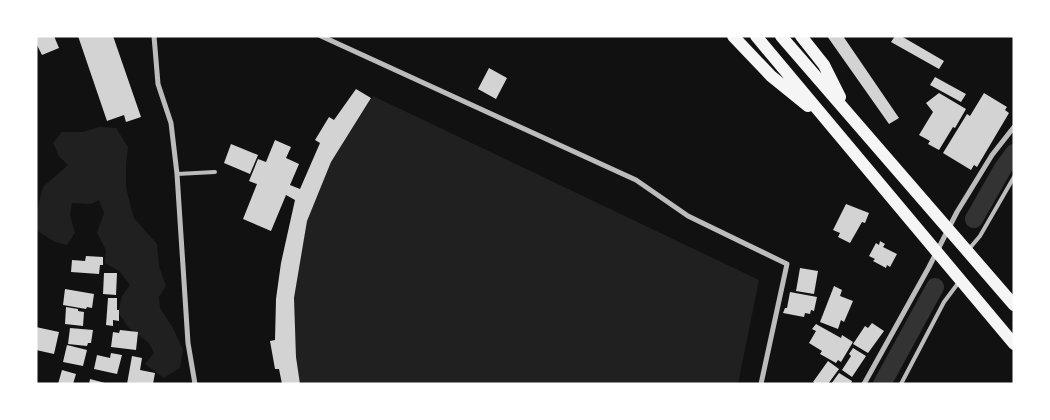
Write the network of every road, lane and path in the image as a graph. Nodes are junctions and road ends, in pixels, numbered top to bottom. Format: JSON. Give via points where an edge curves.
{"nodes":[{"id":1,"x":154,"y":36,"type":"edge"},
{"id":2,"x":321,"y":36,"type":"edge"},
{"id":3,"x":733,"y":36,"type":"edge"},
{"id":4,"x":756,"y":36,"type":"edge"},
{"id":5,"x":781,"y":36,"type":"edge"},
{"id":6,"x":801,"y":36,"type":"edge"},
{"id":7,"x":848,"y":112,"type":"junction"},
{"id":8,"x":1014,"y":127,"type":"edge"},
{"id":9,"x":835,"y":129,"type":"junction"},
{"id":10,"x":215,"y":172,"type":"dead end"},
{"id":11,"x":177,"y":174,"type":"junction"},
{"id":12,"x":1014,"y":177,"type":"edge"},
{"id":13,"x":948,"y":228,"type":"junction"},
{"id":14,"x":967,"y":250,"type":"junction"},
{"id":15,"x":937,"y":251,"type":"junction"},
{"id":16,"x":960,"y":280,"type":"junction"},
{"id":17,"x":1014,"y":305,"type":"edge"},
{"id":18,"x":1014,"y":344,"type":"edge"},
{"id":19,"x":195,"y":384,"type":"edge"},
{"id":20,"x":761,"y":384,"type":"edge"},
{"id":21,"x":864,"y":384,"type":"edge"},
{"id":22,"x":901,"y":384,"type":"edge"}],
"edges":[{"from":1,"to":11,"type":"street","via":[[158,84],[171,123]]},
{"from":2,"to":20,"type":"street","via":[[636,180],[688,216],[787,264]]},
{"from":3,"to":9,"type":"main road","via":[[771,76]]},
{"from":4,"to":9,"type":"main road"},
{"from":5,"to":7,"type":"main road"},
{"from":6,"to":7,"type":"main road","via":[[824,65]]},
{"from":7,"to":13,"type":"main road"},
{"from":8,"to":13,"type":"street","via":[[992,155]]},
{"from":9,"to":15,"type":"main road"},
{"from":10,"to":11,"type":"lane"},
{"from":11,"to":19,"type":"street","via":[[188,343]]},
{"from":12,"to":14,"type":"lane","via":[[980,236]]},
{"from":13,"to":14,"type":"main road"},
{"from":13,"to":15,"type":"street"},
{"from":14,"to":17,"type":"main road"},
{"from":15,"to":16,"type":"main road"},
{"from":15,"to":21,"type":"street"},
{"from":16,"to":18,"type":"main road"},
{"from":16,"to":22,"type":"lane","via":[[944,302]]}]}
